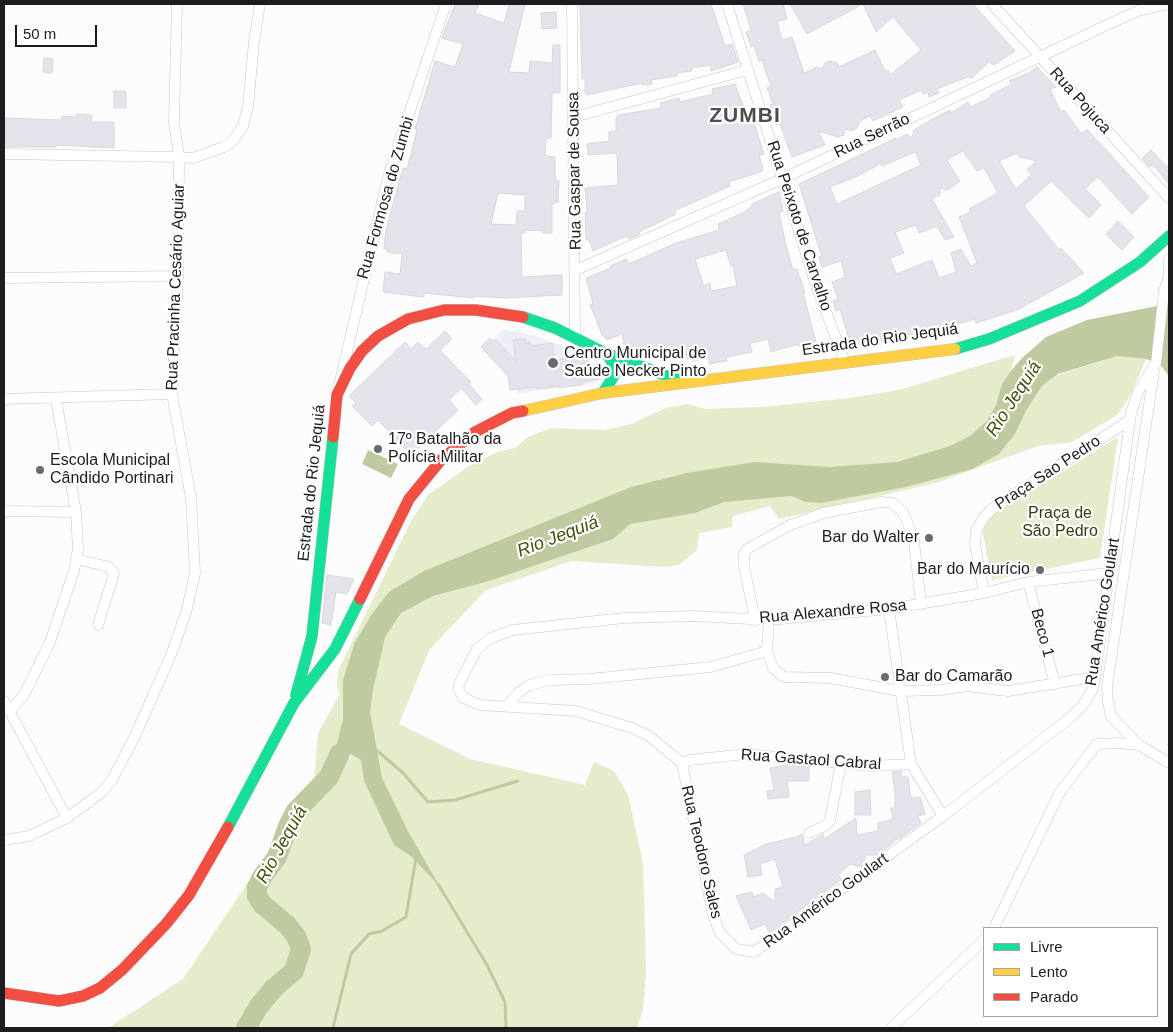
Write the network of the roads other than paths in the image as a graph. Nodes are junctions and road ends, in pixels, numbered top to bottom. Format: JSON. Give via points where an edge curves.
{"nodes":[{"id":1,"x":177,"y":4,"type":"edge"},
{"id":2,"x":260,"y":4,"type":"edge"},
{"id":3,"x":446,"y":4,"type":"edge"},
{"id":4,"x":572,"y":4,"type":"edge"},
{"id":5,"x":727,"y":4,"type":"edge"},
{"id":6,"x":992,"y":4,"type":"edge"},
{"id":7,"x":1169,"y":4,"type":"edge"},
{"id":8,"x":1039,"y":56,"type":"junction"},
{"id":9,"x":746,"y":70,"type":"junction"},
{"id":10,"x":574,"y":117,"type":"junction"},
{"id":11,"x":4,"y":154,"type":"edge"},
{"id":12,"x":179,"y":157,"type":"junction"},
{"id":13,"x":784,"y":178,"type":"junction"},
{"id":14,"x":1169,"y":198,"type":"edge"},
{"id":15,"x":1169,"y":236,"type":"edge"},
{"id":16,"x":1169,"y":259,"type":"edge"},
{"id":17,"x":576,"y":270,"type":"junction"},
{"id":18,"x":178,"y":276,"type":"junction"},
{"id":19,"x":4,"y":278,"type":"edge"},
{"id":20,"x":575,"y":338,"type":"junction"},
{"id":21,"x":607,"y":354,"type":"junction"},
{"id":22,"x":845,"y":362,"type":"junction"},
{"id":23,"x":1156,"y":366,"type":"junction"},
{"id":24,"x":687,"y":384,"type":"junction"},
{"id":25,"x":603,"y":393,"type":"junction"},
{"id":26,"x":172,"y":394,"type":"junction"},
{"id":27,"x":337,"y":395,"type":"junction"},
{"id":28,"x":4,"y":400,"type":"edge"},
{"id":29,"x":56,"y":400,"type":"junction"},
{"id":30,"x":1130,"y":420,"type":"junction"},
{"id":31,"x":4,"y":511,"type":"edge"},
{"id":32,"x":76,"y":512,"type":"junction"},
{"id":33,"x":76,"y":559,"type":"junction"},
{"id":34,"x":1110,"y":573,"type":"junction"},
{"id":35,"x":1028,"y":582,"type":"junction"},
{"id":36,"x":984,"y":593,"type":"junction"},
{"id":37,"x":921,"y":604,"type":"junction"},
{"id":38,"x":889,"y":609,"type":"junction"},
{"id":39,"x":755,"y":620,"type":"junction"},
{"id":40,"x":769,"y":620,"type":"junction"},
{"id":41,"x":98,"y":625,"type":"dead end"},
{"id":42,"x":312,"y":636,"type":"junction"},
{"id":43,"x":335,"y":650,"type":"junction"},
{"id":44,"x":767,"y":651,"type":"junction"},
{"id":45,"x":1096,"y":677,"type":"junction"},
{"id":46,"x":1055,"y":684,"type":"junction"},
{"id":47,"x":900,"y":691,"type":"junction"},
{"id":48,"x":4,"y":701,"type":"edge"},
{"id":49,"x":294,"y":703,"type":"junction"},
{"id":50,"x":508,"y":706,"type":"junction"},
{"id":51,"x":10,"y":711,"type":"junction"},
{"id":52,"x":1139,"y":745,"type":"junction"},
{"id":53,"x":840,"y":763,"type":"junction"},
{"id":54,"x":1169,"y":763,"type":"edge"},
{"id":55,"x":682,"y":764,"type":"junction"},
{"id":56,"x":911,"y":764,"type":"junction"},
{"id":57,"x":943,"y":816,"type":"junction"},
{"id":58,"x":68,"y":818,"type":"junction"},
{"id":59,"x":809,"y":832,"type":"dead end"},
{"id":60,"x":4,"y":840,"type":"edge"},
{"id":61,"x":994,"y":927,"type":"edge"},
{"id":62,"x":983,"y":941,"type":"edge"},
{"id":63,"x":750,"y":953,"type":"joint"},
{"id":64,"x":4,"y":993,"type":"edge"},
{"id":65,"x":891,"y":1028,"type":"edge"}],
"edges":[{"from":1,"to":12,"type":"street","name":"Rua Pracinha Cesário Aguiar","via":[[174,122]]},
{"from":2,"to":12,"type":"street","via":[[243,126],[233,141],[224,147],[193,158]]},
{"from":3,"to":27,"type":"street","name":"Rua Formosa do Zumbi","via":[[389,173]]},
{"from":4,"to":10,"type":"street","name":"Rua Gaspar de Sousa"},
{"from":5,"to":9,"type":"street","name":"Rua Peixoto de Carvalho"},
{"from":6,"to":8,"type":"street","name":"Rua Pojuca"},
{"from":7,"to":8,"type":"street","name":"Rua Serrão","via":[[1140,10]]},
{"from":8,"to":13,"type":"street","name":"Rua Serrão"},
{"from":8,"to":14,"type":"street","name":"Rua Pojuca"},
{"from":9,"to":10,"type":"street"},
{"from":9,"to":13,"type":"street","name":"Rua Peixoto de Carvalho"},
{"from":10,"to":17,"type":"street","name":"Rua Gaspar de Sousa"},
{"from":11,"to":12,"type":"street"},
{"from":12,"to":18,"type":"street","name":"Rua Pracinha Cesário Aguiar"},
{"from":13,"to":17,"type":"street","name":"Rua Serrão"},
{"from":13,"to":22,"type":"street","name":"Rua Peixoto de Carvalho","via":[[817,288]]},
{"from":15,"to":22,"type":"main road","name":"Estrada do Rio Jequiá","via":[[1140,262],[1090,295],[1013,330],[953,348]]},
{"from":16,"to":23,"type":"street","name":"Rua Américo Goulart"},
{"from":17,"to":20,"type":"street","name":"Rua Gaspar de Sousa"},
{"from":18,"to":19,"type":"street"},
{"from":18,"to":26,"type":"street","name":"Rua Pracinha Cesário Aguiar"},
{"from":20,"to":21,"type":"main road","name":"Estrada do Rio Jequiá"},
{"from":20,"to":27,"type":"main road","name":"Estrada do Rio Jequiá","via":[[555,328],[508,315],[476,310],[430,312],[408,319],[378,336],[350,368]]},
{"from":21,"to":24,"type":"main road","name":"Estrada do Rio Jequiá"},
{"from":21,"to":25,"type":"main road","via":[[613,360],[615,374]]},
{"from":22,"to":24,"type":"main road","name":"Estrada do Rio Jequiá"},
{"from":23,"to":30,"type":"street","name":"Rua Américo Goulart","via":[[1134,401]]},
{"from":23,"to":52,"type":"street","via":[[1107,688],[1111,716]]},
{"from":24,"to":25,"type":"main road","name":"Estrada do Rio Jequiá"},
{"from":25,"to":43,"type":"main road","name":"Estrada do Rio Jequiá","via":[[512,413],[475,432],[440,460],[409,499]]},
{"from":26,"to":29,"type":"street"},
{"from":26,"to":58,"type":"street","name":"Rua Pracinha Cesário Aguiar","via":[[189,480],[194,536],[195,573],[187,609],[156,692],[116,774],[102,792]]},
{"from":27,"to":42,"type":"main road","name":"Estrada do Rio Jequiá"},
{"from":28,"to":29,"type":"street"},
{"from":29,"to":32,"type":"street"},
{"from":30,"to":34,"type":"street","name":"Rua Américo Goulart"},
{"from":30,"to":36,"type":"street","name":"Praça Sao Pedro","via":[[983,518],[976,531],[975,544]]},
{"from":31,"to":32,"type":"street"},
{"from":32,"to":33,"type":"street"},
{"from":33,"to":41,"type":"street","via":[[109,567],[114,574]]},
{"from":33,"to":51,"type":"street","via":[[50,642],[24,695]]},
{"from":34,"to":35,"type":"street","name":"Rua Alexandre Rosa"},
{"from":34,"to":45,"type":"street","name":"Rua Américo Goulart"},
{"from":35,"to":36,"type":"street","name":"Rua Alexandre Rosa"},
{"from":35,"to":46,"type":"street","name":"Beco 1"},
{"from":36,"to":37,"type":"street","name":"Rua Alexandre Rosa"},
{"from":37,"to":38,"type":"street","name":"Rua Alexandre Rosa"},
{"from":37,"to":39,"type":"street","via":[[914,542],[907,521],[897,506],[881,502],[824,513],[790,525],[747,549],[744,566]]},
{"from":38,"to":40,"type":"street","name":"Rua Alexandre Rosa"},
{"from":38,"to":47,"type":"street"},
{"from":39,"to":40,"type":"street","name":"Rua Alexandre Rosa"},
{"from":39,"to":50,"type":"street","name":"Rua Alexandre Rosa","via":[[694,616],[624,618],[513,630],[491,638],[477,649],[458,688],[470,702]]},
{"from":40,"to":44,"type":"street"},
{"from":42,"to":43,"type":"main road","via":[[322,647]]},
{"from":42,"to":49,"type":"main road","name":"Estrada do Rio Jequiá"},
{"from":43,"to":49,"type":"main road","name":"Estrada do Rio Jequiá"},
{"from":44,"to":47,"type":"street","via":[[773,668],[784,677],[830,678]]},
{"from":44,"to":50,"type":"street","via":[[711,667],[551,680],[529,685]]},
{"from":45,"to":46,"type":"street"},
{"from":45,"to":57,"type":"street","name":"Rua Américo Goulart","via":[[1089,696],[1070,718]]},
{"from":46,"to":47,"type":"street","via":[[1008,691],[966,686]]},
{"from":47,"to":56,"type":"street"},
{"from":48,"to":51,"type":"street"},
{"from":49,"to":64,"type":"main road","name":"Estrada do Rio Jequiá","via":[[189,895],[122,970],[100,988],[59,1001]]},
{"from":50,"to":55,"type":"street","via":[[576,711],[601,718],[649,736]]},
{"from":51,"to":58,"type":"street"},
{"from":52,"to":54,"type":"street"},
{"from":52,"to":61,"type":"street","via":[[1096,744],[1060,792]]},
{"from":53,"to":55,"type":"street","name":"Rua Gastaol Cabral","via":[[745,754],[690,760]]},
{"from":53,"to":56,"type":"street","name":"Rua Gastaol Cabral","via":[[871,766]]},
{"from":53,"to":59,"type":"street","via":[[830,820],[825,826]]},
{"from":55,"to":63,"type":"street","name":"Rua Teodoro Sales","via":[[713,915],[720,933],[736,949]]},
{"from":56,"to":57,"type":"street"},
{"from":57,"to":63,"type":"street","name":"Rua Américo Goulart","via":[[760,949]]},
{"from":58,"to":60,"type":"street","name":"Rua Pracinha Cesário Aguiar","via":[[29,836]]},
{"from":62,"to":65,"type":"street"}]}
